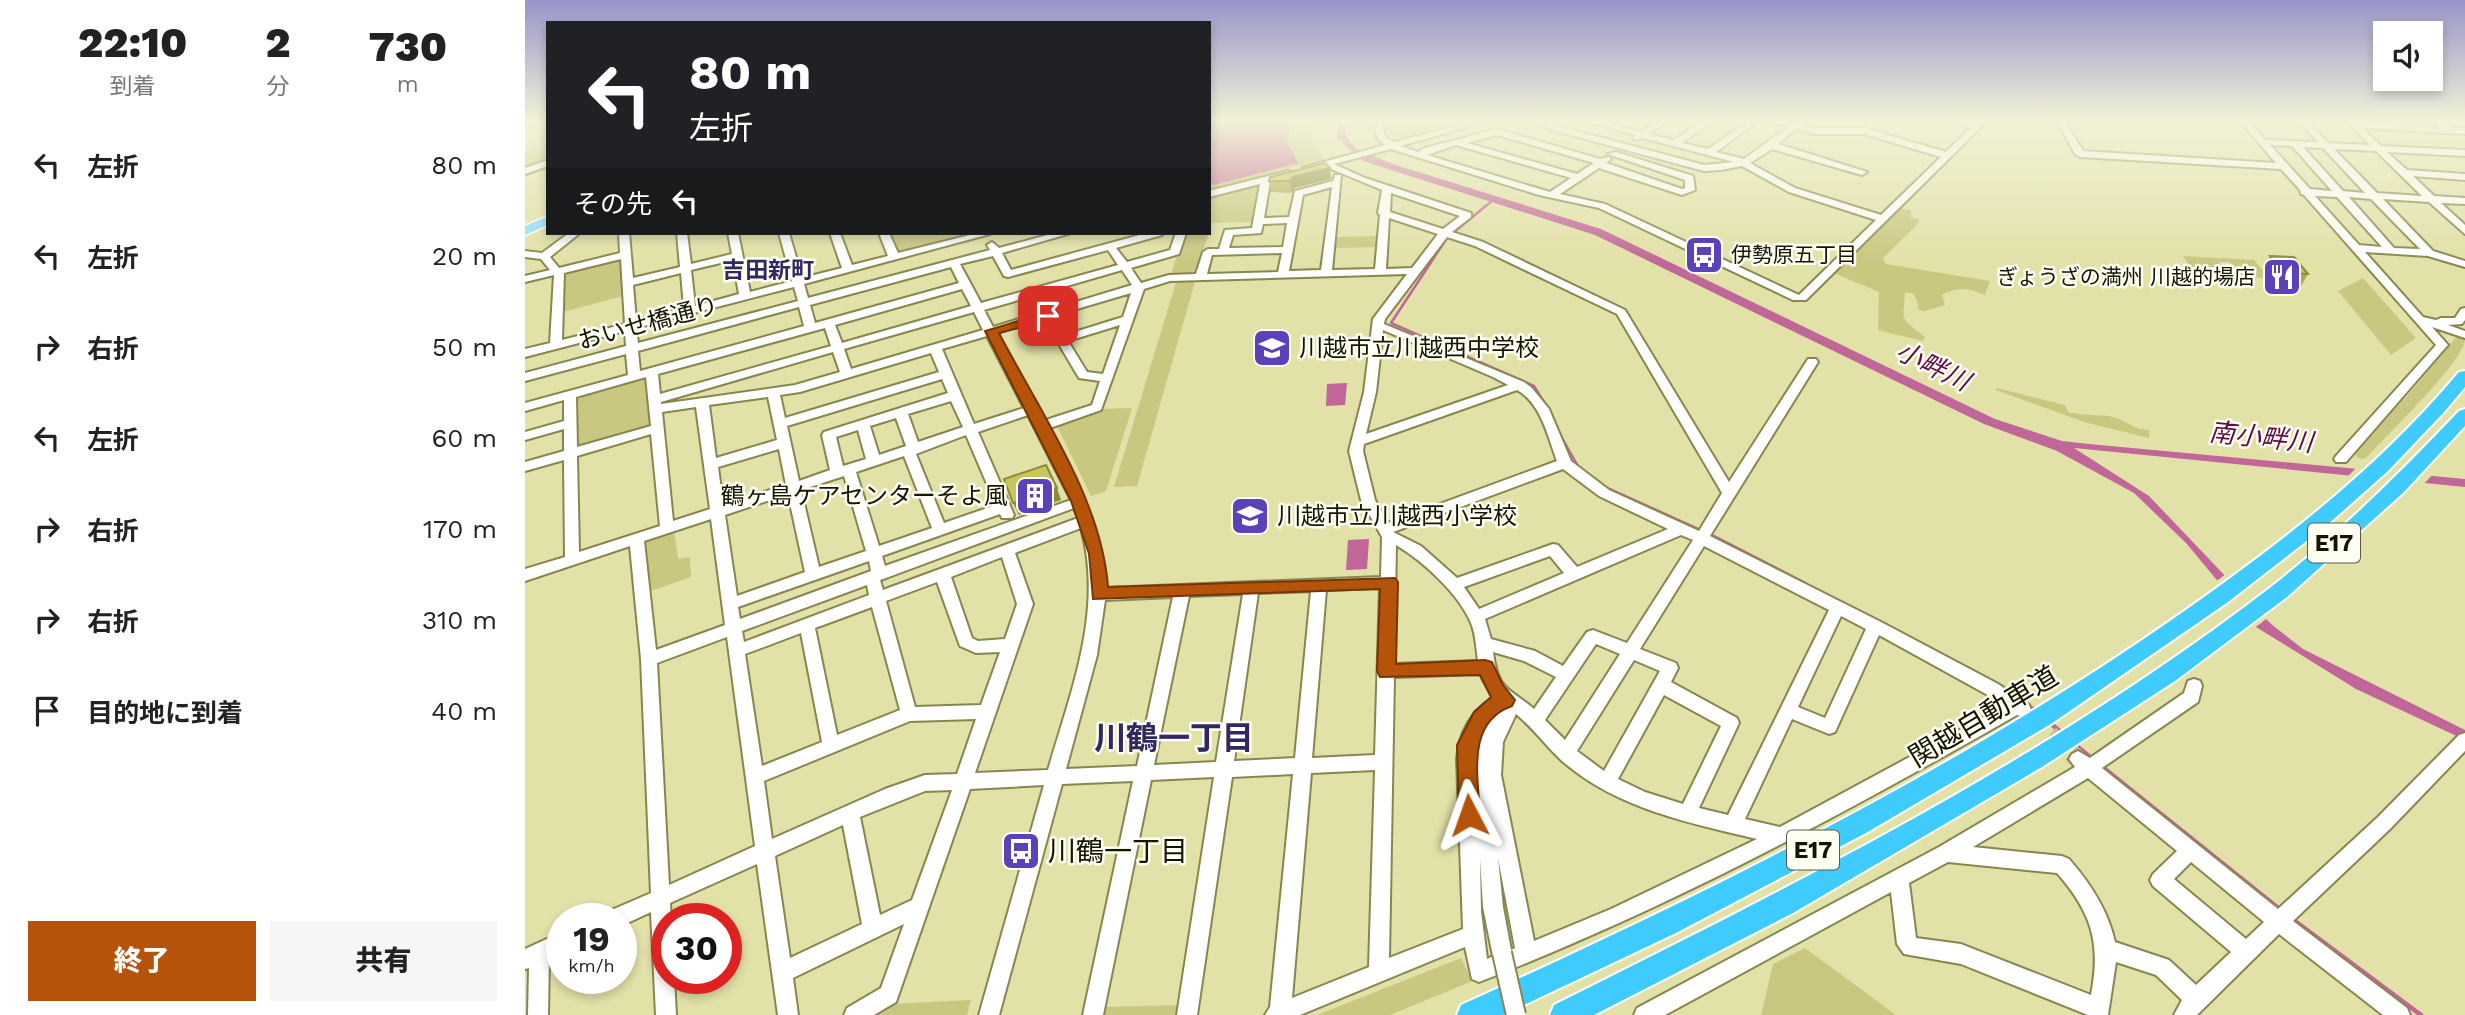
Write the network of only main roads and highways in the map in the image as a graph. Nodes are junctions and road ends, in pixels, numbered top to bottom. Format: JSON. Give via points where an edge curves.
{"nodes":[{"id":1,"x":546,"y":221,"type":"edge"},
{"id":2,"x":525,"y":231,"type":"edge"},
{"id":3,"x":2465,"y":376,"type":"edge"},
{"id":4,"x":2465,"y":415,"type":"edge"},
{"id":5,"x":1471,"y":1015,"type":"edge"},
{"id":6,"x":1564,"y":1015,"type":"edge"}],
"edges":[{"from":1,"to":2,"type":"main road"},
{"from":3,"to":5,"type":"highway","name":"関越自動車道","number":"E17","via":[[2381,465],[2322,519],[2140,656],[1907,799],[1777,870]]},
{"from":4,"to":6,"type":"highway","number":"E17","via":[[2397,487],[2270,599],[2167,675],[2034,760],[1784,904]]}]}
